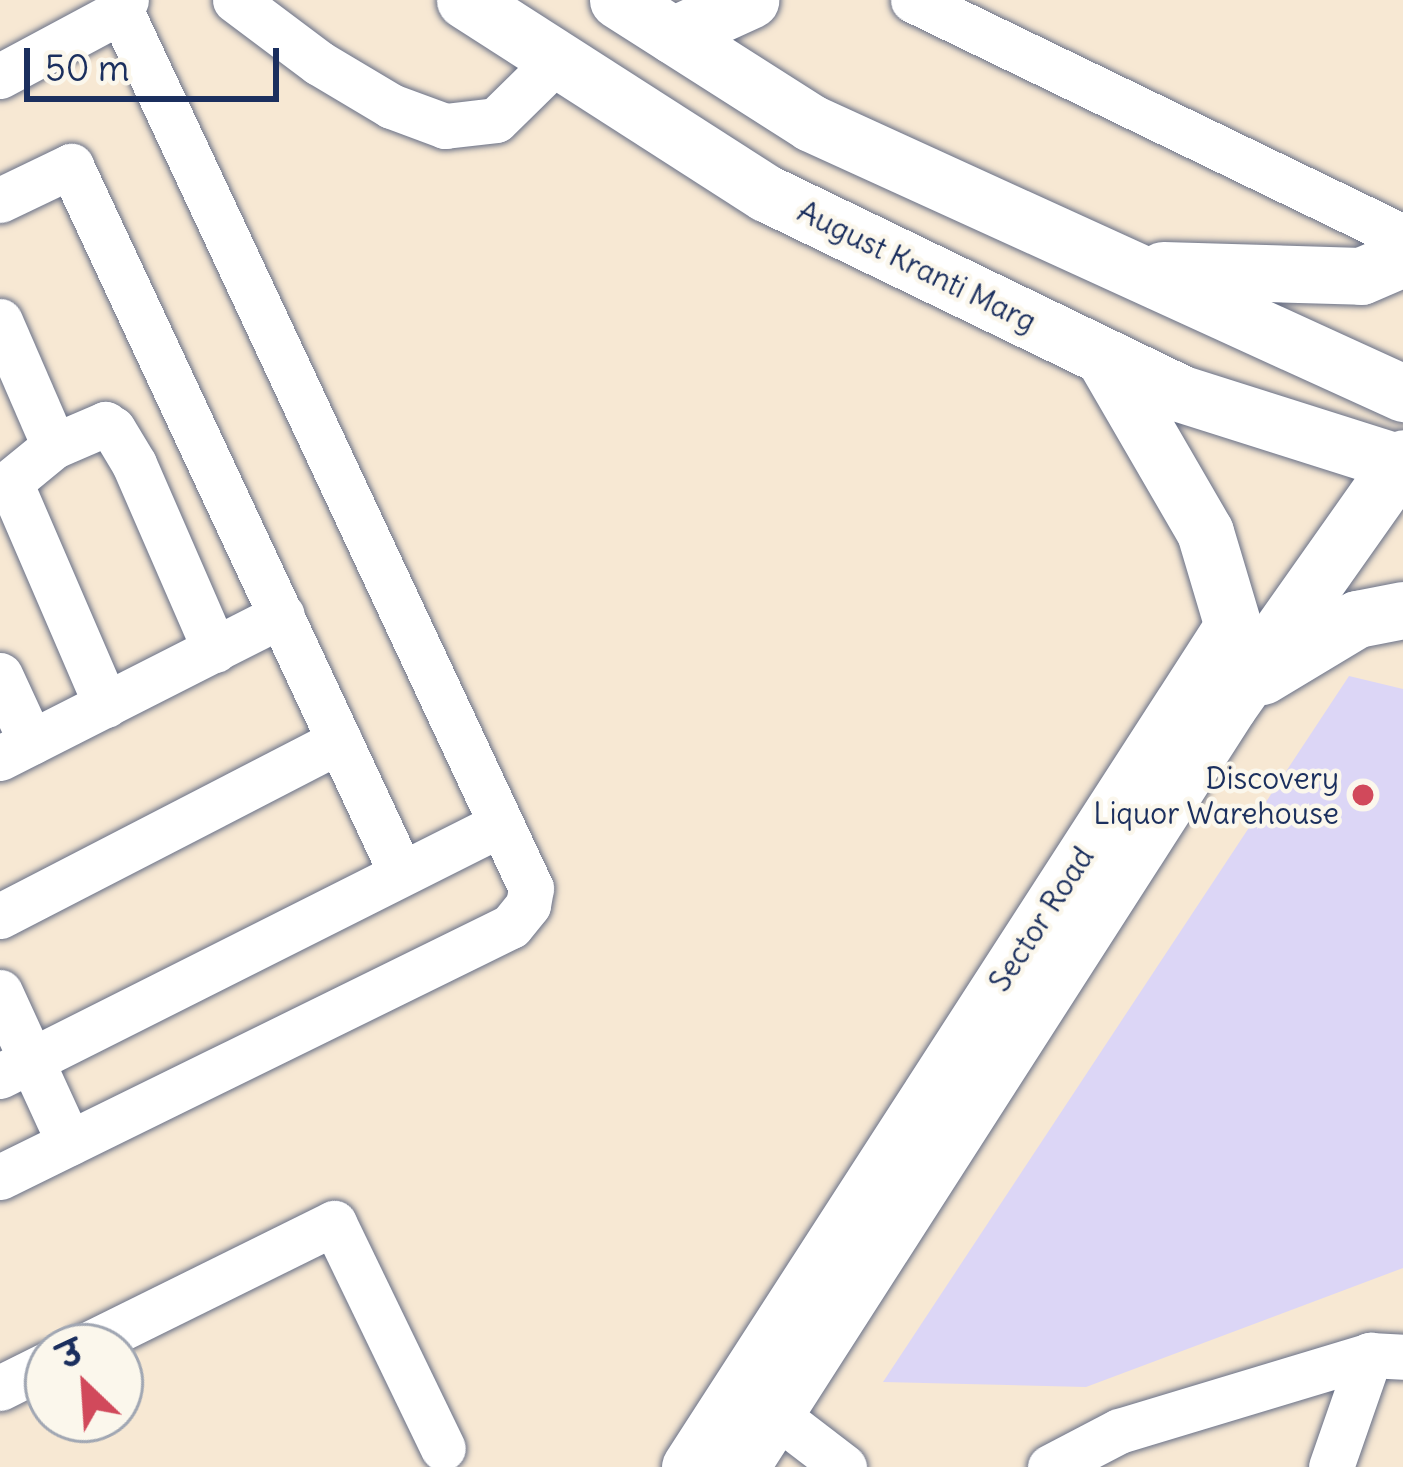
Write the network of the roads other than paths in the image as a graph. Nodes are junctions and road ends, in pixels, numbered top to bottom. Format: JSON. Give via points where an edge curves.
{"nodes":[{"id":1,"x":235,"y":0,"type":"edge"},
{"id":2,"x":465,"y":0,"type":"edge"},
{"id":3,"x":618,"y":0,"type":"edge"},
{"id":4,"x":750,"y":0,"type":"edge"},
{"id":5,"x":913,"y":0,"type":"edge"},
{"id":6,"x":123,"y":6,"type":"edge"},
{"id":7,"x":673,"y":35,"type":"junction"},
{"id":8,"x":557,"y":60,"type":"junction"},
{"id":9,"x":0,"y":76,"type":"edge"},
{"id":10,"x":0,"y":200,"type":"edge"},
{"id":11,"x":1403,"y":237,"type":"edge"},
{"id":12,"x":1403,"y":258,"type":"edge"},
{"id":13,"x":1123,"y":267,"type":"junction"},
{"id":14,"x":0,"y":321,"type":"edge"},
{"id":15,"x":1103,"y":356,"type":"junction"},
{"id":16,"x":1401,"y":389,"type":"edge"},
{"id":17,"x":54,"y":446,"type":"junction"},
{"id":18,"x":1390,"y":458,"type":"edge"},
{"id":19,"x":1403,"y":610,"type":"edge"},
{"id":20,"x":282,"y":615,"type":"junction"},
{"id":21,"x":215,"y":650,"type":"junction"},
{"id":22,"x":0,"y":675,"type":"edge"},
{"id":23,"x":106,"y":705,"type":"junction"},
{"id":24,"x":1229,"y":705,"type":"junction"},
{"id":25,"x":339,"y":741,"type":"junction"},
{"id":26,"x":16,"y":750,"type":"edge"},
{"id":27,"x":499,"y":825,"type":"junction"},
{"id":28,"x":400,"y":871,"type":"junction"},
{"id":29,"x":0,"y":916,"type":"edge"},
{"id":30,"x":0,"y":992,"type":"edge"},
{"id":31,"x":16,"y":1068,"type":"edge"},
{"id":32,"x":69,"y":1143,"type":"junction"},
{"id":33,"x":0,"y":1177,"type":"edge"},
{"id":34,"x":132,"y":1323,"type":"edge"},
{"id":35,"x":1387,"y":1356,"type":"edge"},
{"id":36,"x":776,"y":1414,"type":"junction"},
{"id":37,"x":443,"y":1448,"type":"dead end"},
{"id":38,"x":1111,"y":1449,"type":"edge"},
{"id":39,"x":690,"y":1467,"type":"edge"},
{"id":40,"x":740,"y":1467,"type":"edge"},
{"id":41,"x":844,"y":1467,"type":"edge"},
{"id":42,"x":1050,"y":1467,"type":"edge"},
{"id":43,"x":1331,"y":1467,"type":"edge"}],
"edges":[{"from":1,"to":8,"type":"street","via":[[319,64],[445,126],[496,120]]},
{"from":2,"to":8,"type":"main road","name":"August Kranti Marg"},
{"from":3,"to":7,"type":"main road"},
{"from":4,"to":7,"type":"main road"},
{"from":5,"to":11,"type":"street"},
{"from":6,"to":9,"type":"street"},
{"from":6,"to":27,"type":"street"},
{"from":7,"to":13,"type":"main road","via":[[811,123]]},
{"from":8,"to":15,"type":"main road","name":"August Kranti Marg","via":[[766,193]]},
{"from":10,"to":20,"type":"street","via":[[71,166]]},
{"from":12,"to":13,"type":"main road","via":[[1360,276]]},
{"from":13,"to":16,"type":"main road"},
{"from":14,"to":17,"type":"street"},
{"from":15,"to":18,"type":"main road","name":"August Kranti Marg","via":[[1179,393]]},
{"from":15,"to":39,"type":"main road","name":"Sector Road","via":[[1205,532],[1233,626]]},
{"from":16,"to":18,"type":"main road","name":"Sector Road"},
{"from":17,"to":21,"type":"street","via":[[105,424],[113,429]]},
{"from":17,"to":23,"type":"street","via":[[10,482]]},
{"from":18,"to":24,"type":"main road","name":"Sector Road"},
{"from":19,"to":24,"type":"main road","via":[[1357,620],[1277,664]]},
{"from":20,"to":21,"type":"street"},
{"from":20,"to":25,"type":"street"},
{"from":21,"to":23,"type":"street"},
{"from":22,"to":26,"type":"street"},
{"from":23,"to":26,"type":"street"},
{"from":24,"to":36,"type":"main road","name":"Sector Road"},
{"from":25,"to":28,"type":"street"},
{"from":25,"to":29,"type":"street"},
{"from":27,"to":28,"type":"street"},
{"from":27,"to":32,"type":"street","via":[[531,888],[511,926]]},
{"from":28,"to":31,"type":"street"},
{"from":30,"to":31,"type":"street"},
{"from":31,"to":32,"type":"street"},
{"from":32,"to":33,"type":"street"},
{"from":34,"to":37,"type":"street","via":[[334,1223]]},
{"from":35,"to":38,"type":"street"},
{"from":35,"to":43,"type":"street"},
{"from":36,"to":40,"type":"main road","name":"Sector Road"},
{"from":36,"to":41,"type":"street"},
{"from":38,"to":42,"type":"street"}]}
